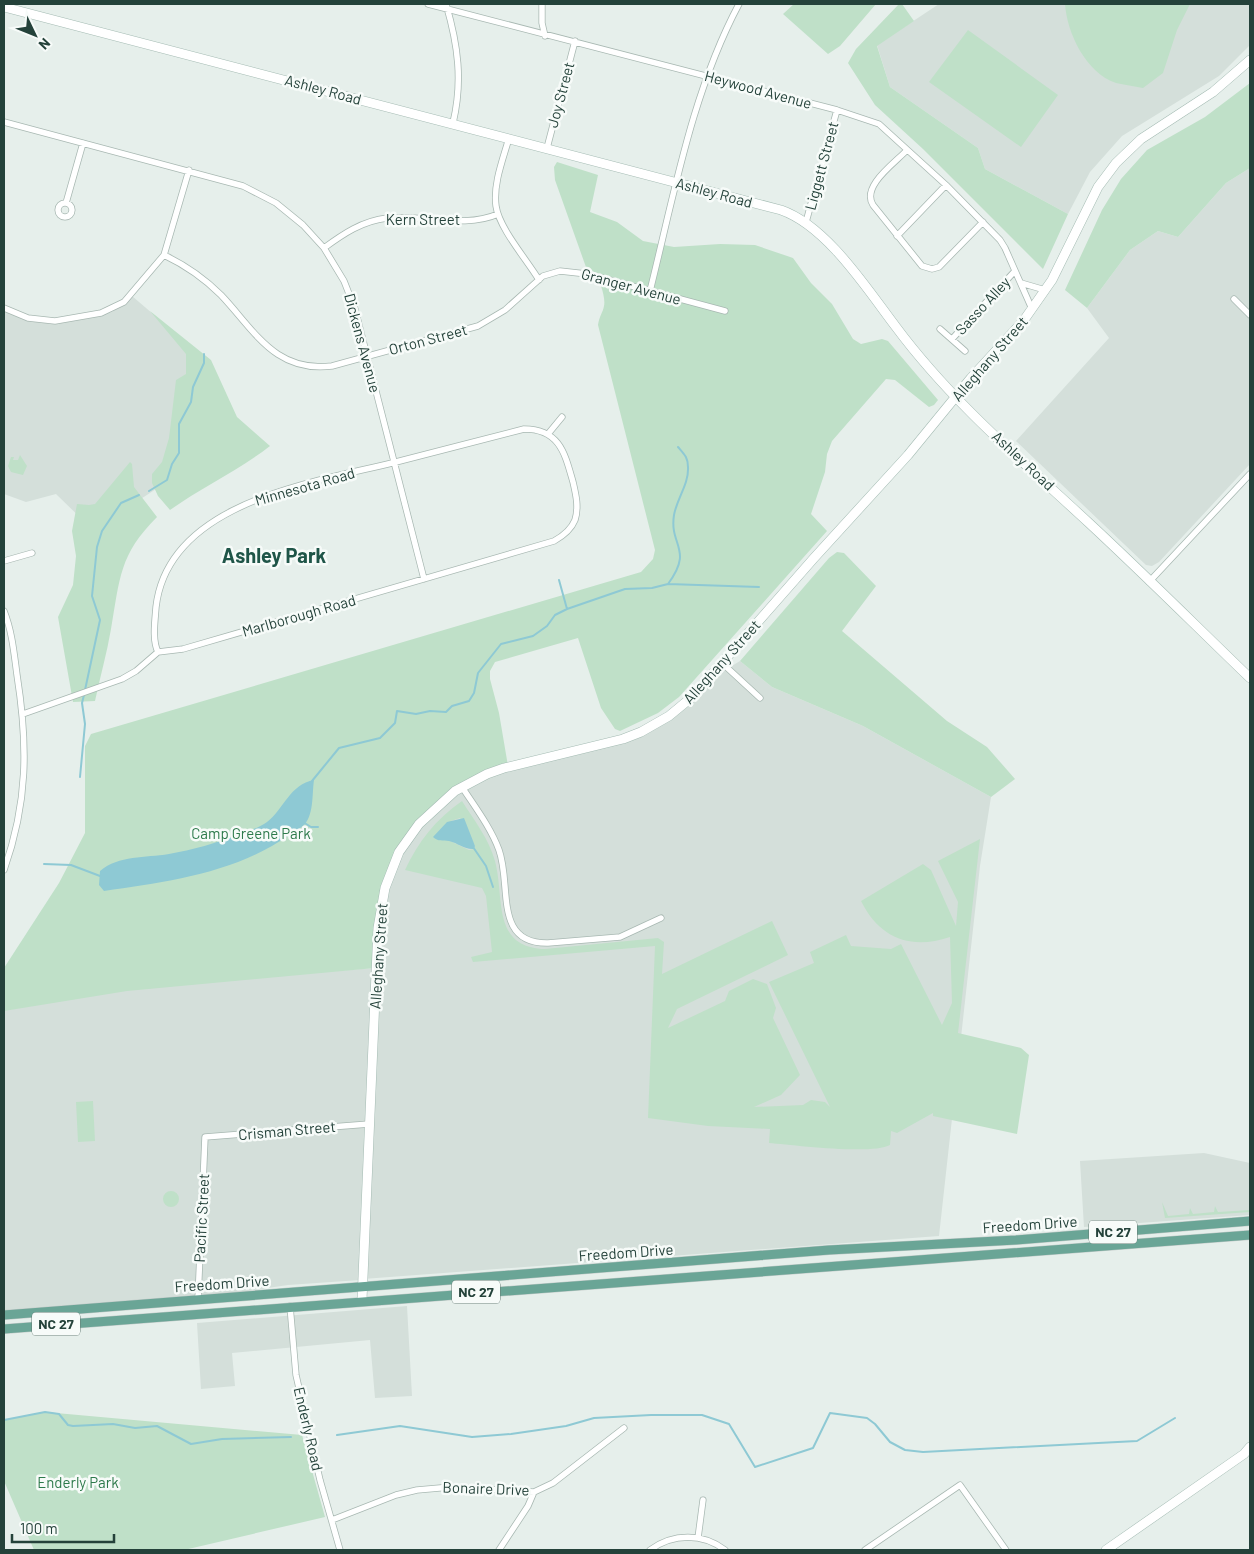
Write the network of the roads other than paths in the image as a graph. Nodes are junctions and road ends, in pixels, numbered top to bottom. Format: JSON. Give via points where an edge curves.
{"nodes":[{"id":1,"x":428,"y":4,"type":"edge"},
{"id":2,"x":542,"y":4,"type":"edge"},
{"id":3,"x":739,"y":4,"type":"edge"},
{"id":4,"x":4,"y":6,"type":"edge"},
{"id":5,"x":447,"y":7,"type":"edge"},
{"id":6,"x":545,"y":36,"type":"junction"},
{"id":7,"x":575,"y":41,"type":"junction"},
{"id":8,"x":1250,"y":60,"type":"edge"},
{"id":9,"x":708,"y":77,"type":"junction"},
{"id":10,"x":837,"y":110,"type":"junction"},
{"id":11,"x":4,"y":122,"type":"edge"},
{"id":12,"x":453,"y":123,"type":"junction"},
{"id":13,"x":509,"y":138,"type":"junction"},
{"id":14,"x":83,"y":143,"type":"junction"},
{"id":15,"x":547,"y":148,"type":"junction"},
{"id":16,"x":908,"y":150,"type":"junction"},
{"id":17,"x":189,"y":170,"type":"junction"},
{"id":18,"x":677,"y":183,"type":"junction"},
{"id":19,"x":946,"y":185,"type":"junction"},
{"id":20,"x":66,"y":203,"type":"dead end"},
{"id":21,"x":498,"y":214,"type":"junction"},
{"id":22,"x":806,"y":222,"type":"junction"},
{"id":23,"x":983,"y":222,"type":"junction"},
{"id":24,"x":897,"y":236,"type":"junction"},
{"id":25,"x":324,"y":248,"type":"junction"},
{"id":26,"x":164,"y":255,"type":"junction"},
{"id":27,"x":1014,"y":272,"type":"junction"},
{"id":28,"x":539,"y":280,"type":"junction"},
{"id":29,"x":1020,"y":283,"type":"junction"},
{"id":30,"x":1045,"y":290,"type":"junction"},
{"id":31,"x":650,"y":292,"type":"junction"},
{"id":32,"x":1234,"y":299,"type":"dead end"},
{"id":33,"x":4,"y":308,"type":"edge"},
{"id":34,"x":1032,"y":309,"type":"junction"},
{"id":35,"x":725,"y":311,"type":"dead end"},
{"id":36,"x":1250,"y":315,"type":"edge"},
{"id":37,"x":940,"y":328,"type":"dead end"},
{"id":38,"x":952,"y":340,"type":"junction"},
{"id":39,"x":965,"y":351,"type":"dead end"},
{"id":40,"x":367,"y":356,"type":"junction"},
{"id":41,"x":956,"y":398,"type":"junction"},
{"id":42,"x":562,"y":417,"type":"dead end"},
{"id":43,"x":548,"y":434,"type":"junction"},
{"id":44,"x":394,"y":463,"type":"junction"},
{"id":45,"x":1250,"y":474,"type":"edge"},
{"id":46,"x":32,"y":553,"type":"dead end"},
{"id":47,"x":4,"y":561,"type":"edge"},
{"id":48,"x":424,"y":579,"type":"junction"},
{"id":49,"x":1149,"y":582,"type":"junction"},
{"id":50,"x":4,"y":611,"type":"edge"},
{"id":51,"x":158,"y":652,"type":"junction"},
{"id":52,"x":722,"y":664,"type":"junction"},
{"id":53,"x":1250,"y":678,"type":"edge"},
{"id":54,"x":760,"y":698,"type":"dead end"},
{"id":55,"x":23,"y":714,"type":"junction"},
{"id":56,"x":462,"y":787,"type":"junction"},
{"id":57,"x":4,"y":870,"type":"edge"},
{"id":58,"x":661,"y":918,"type":"dead end"},
{"id":59,"x":369,"y":1124,"type":"junction"},
{"id":60,"x":206,"y":1137,"type":"joint"},
{"id":61,"x":1250,"y":1221,"type":"edge"},
{"id":62,"x":1159,"y":1228,"type":"junction"},
{"id":63,"x":1250,"y":1235,"type":"edge"},
{"id":64,"x":1128,"y":1245,"type":"junction"},
{"id":65,"x":912,"y":1246,"type":"junction"},
{"id":66,"x":912,"y":1260,"type":"junction"},
{"id":67,"x":634,"y":1266,"type":"junction"},
{"id":68,"x":634,"y":1280,"type":"junction"},
{"id":69,"x":361,"y":1286,"type":"junction"},
{"id":70,"x":198,"y":1299,"type":"junction"},
{"id":71,"x":362,"y":1300,"type":"junction"},
{"id":72,"x":290,"y":1305,"type":"junction"},
{"id":73,"x":4,"y":1315,"type":"edge"},
{"id":74,"x":127,"y":1318,"type":"junction"},
{"id":75,"x":4,"y":1329,"type":"edge"},
{"id":76,"x":624,"y":1428,"type":"dead end"},
{"id":77,"x":1248,"y":1451,"type":"edge"},
{"id":78,"x":534,"y":1492,"type":"junction"},
{"id":79,"x":703,"y":1500,"type":"dead end"},
{"id":80,"x":332,"y":1520,"type":"junction"},
{"id":81,"x":698,"y":1538,"type":"junction"},
{"id":82,"x":340,"y":1550,"type":"edge"},
{"id":83,"x":499,"y":1550,"type":"edge"},
{"id":84,"x":650,"y":1550,"type":"edge"},
{"id":85,"x":725,"y":1550,"type":"edge"},
{"id":86,"x":865,"y":1550,"type":"edge"},
{"id":87,"x":1006,"y":1550,"type":"edge"},
{"id":88,"x":1106,"y":1550,"type":"edge"}],
"edges":[{"from":1,"to":5,"type":"street","name":"Heywood Avenue"},
{"from":2,"to":6,"type":"street"},
{"from":3,"to":9,"type":"street"},
{"from":4,"to":12,"type":"street","name":"Ashley Road"},
{"from":5,"to":6,"type":"street","name":"Heywood Avenue"},
{"from":5,"to":12,"type":"street","via":[[457,43],[460,70]]},
{"from":6,"to":7,"type":"street","name":"Heywood Avenue"},
{"from":7,"to":9,"type":"street","name":"Heywood Avenue"},
{"from":7,"to":15,"type":"street","name":"Joy Street"},
{"from":8,"to":30,"type":"street","name":"Alleghany Street","via":[[1220,87],[1141,139],[1116,163],[1098,187]]},
{"from":9,"to":10,"type":"street","name":"Heywood Avenue"},
{"from":9,"to":18,"type":"street"},
{"from":10,"to":16,"type":"street","name":"Heywood Avenue","via":[[879,124]]},
{"from":10,"to":22,"type":"street","name":"Liggett Street"},
{"from":11,"to":14,"type":"street","name":"Dickens Avenue"},
{"from":12,"to":13,"type":"street","name":"Ashley Road"},
{"from":13,"to":15,"type":"street","name":"Ashley Road"},
{"from":13,"to":21,"type":"street","via":[[497,181]]},
{"from":14,"to":17,"type":"street","name":"Dickens Avenue"},
{"from":14,"to":20,"type":"street"},
{"from":15,"to":18,"type":"street","name":"Ashley Road"},
{"from":16,"to":19,"type":"street","name":"Heywood Avenue"},
{"from":16,"to":24,"type":"street","via":[[869,193],[872,205]]},
{"from":17,"to":25,"type":"street","name":"Dickens Avenue","via":[[259,193],[286,210]]},
{"from":17,"to":26,"type":"street"},
{"from":18,"to":22,"type":"street","name":"Ashley Road","via":[[781,210]]},
{"from":18,"to":31,"type":"street"},
{"from":19,"to":23,"type":"street","name":"Heywood Avenue"},
{"from":19,"to":24,"type":"street"},
{"from":21,"to":25,"type":"street","name":"Kern Street","via":[[477,220],[380,219],[351,230]]},
{"from":21,"to":28,"type":"street"},
{"from":22,"to":41,"type":"street","name":"Ashley Road","via":[[834,249]]},
{"from":23,"to":24,"type":"street","via":[[936,268],[922,266]]},
{"from":23,"to":27,"type":"street","name":"Heywood Avenue","via":[[1005,248]]},
{"from":25,"to":40,"type":"street","name":"Dickens Avenue","via":[[348,289]]},
{"from":26,"to":33,"type":"street","via":[[130,296],[110,310],[55,321],[28,318]]},
{"from":26,"to":40,"type":"street","name":"Orton Street","via":[[210,285],[266,346],[289,361],[321,367]]},
{"from":27,"to":29,"type":"street","name":"Heywood Avenue"},
{"from":27,"to":38,"type":"street","name":"Sasso Alley"},
{"from":28,"to":31,"type":"street","name":"Granger Avenue","via":[[552,273],[570,271]]},
{"from":28,"to":40,"type":"street","name":"Orton Street","via":[[505,310],[478,326]]},
{"from":29,"to":30,"type":"street"},
{"from":29,"to":34,"type":"street","name":"Heywood Avenue"},
{"from":30,"to":34,"type":"street","name":"Alleghany Street"},
{"from":31,"to":35,"type":"street","name":"Granger Avenue"},
{"from":32,"to":36,"type":"street"},
{"from":34,"to":41,"type":"street","name":"Alleghany Street"},
{"from":37,"to":38,"type":"street"},
{"from":38,"to":39,"type":"street"},
{"from":40,"to":44,"type":"street","name":"Dickens Avenue"},
{"from":41,"to":49,"type":"street","name":"Ashley Road"},
{"from":41,"to":52,"type":"street","name":"Alleghany Street"},
{"from":42,"to":43,"type":"street"},
{"from":43,"to":44,"type":"street","name":"Minnesota Road","via":[[524,429]]},
{"from":43,"to":48,"type":"street","name":"Marlborough Road","via":[[566,455],[577,500],[575,519],[568,531],[554,542]]},
{"from":44,"to":48,"type":"street","name":"Dickens Avenue"},
{"from":44,"to":51,"type":"street","name":"Minnesota Road","via":[[258,499],[232,510],[204,528],[180,550],[164,574],[156,611],[155,643]]},
{"from":45,"to":49,"type":"street"},
{"from":46,"to":47,"type":"street"},
{"from":48,"to":51,"type":"street","name":"Marlborough Road","via":[[183,649]]},
{"from":49,"to":53,"type":"street","name":"Ashley Road"},
{"from":50,"to":55,"type":"street","via":[[11,635]]},
{"from":51,"to":55,"type":"street","via":[[122,679]]},
{"from":52,"to":54,"type":"street"},
{"from":52,"to":56,"type":"street","name":"Alleghany Street","via":[[678,709],[641,732],[504,768]]},
{"from":55,"to":57,"type":"street","via":[[23,789]]},
{"from":56,"to":58,"type":"street","via":[[496,842],[504,864],[509,919],[512,928],[526,940],[548,943],[620,937]]},
{"from":56,"to":59,"type":"street","name":"Alleghany Street","via":[[418,824],[400,852],[385,888],[378,928]]},
{"from":59,"to":60,"type":"street","name":"Crisman Street"},
{"from":59,"to":69,"type":"street","name":"Alleghany Street"},
{"from":60,"to":70,"type":"street","name":"Pacific Street"},
{"from":61,"to":62,"type":"main road","name":"Freedom Drive","number":"NC 27"},
{"from":62,"to":64,"type":"main road","via":[[1156,1237]]},
{"from":62,"to":65,"type":"main road","name":"Freedom Drive","number":"NC 27"},
{"from":63,"to":64,"type":"main road","name":"Freedom Drive","number":"NC 27"},
{"from":64,"to":66,"type":"main road","name":"Freedom Drive","number":"NC 27"},
{"from":65,"to":66,"type":"main road"},
{"from":65,"to":67,"type":"main road","name":"Freedom Drive","number":"NC 27"},
{"from":66,"to":68,"type":"main road","name":"Freedom Drive","number":"NC 27"},
{"from":67,"to":68,"type":"main road"},
{"from":67,"to":69,"type":"main road","name":"Freedom Drive","number":"NC 27"},
{"from":68,"to":71,"type":"main road","name":"Freedom Drive","number":"NC 27"},
{"from":69,"to":70,"type":"main road","name":"Freedom Drive","number":"NC 27"},
{"from":69,"to":71,"type":"street","name":"Alleghany Street"},
{"from":70,"to":73,"type":"main road","name":"Freedom Drive","number":"NC 27"},
{"from":70,"to":74,"type":"main road","via":[[193,1308],[146,1312]]},
{"from":71,"to":72,"type":"main road","name":"Freedom Drive","number":"NC 27"},
{"from":72,"to":74,"type":"main road","name":"Freedom Drive","number":"NC 27"},
{"from":72,"to":80,"type":"street","name":"Enderly Road","via":[[296,1376]]},
{"from":74,"to":75,"type":"main road","name":"Freedom Drive","number":"NC 27"},
{"from":76,"to":78,"type":"street","name":"Bonaire Drive","via":[[553,1482]]},
{"from":77,"to":88,"type":"street"},
{"from":78,"to":80,"type":"street","name":"Bonaire Drive","via":[[451,1487],[417,1490]]},
{"from":78,"to":83,"type":"street"},
{"from":79,"to":81,"type":"street"},
{"from":80,"to":82,"type":"street","name":"Enderly Road"},
{"from":81,"to":84,"type":"street","via":[[666,1542]]},
{"from":81,"to":85,"type":"street"},
{"from":86,"to":87,"type":"street","via":[[960,1485]]}]}
